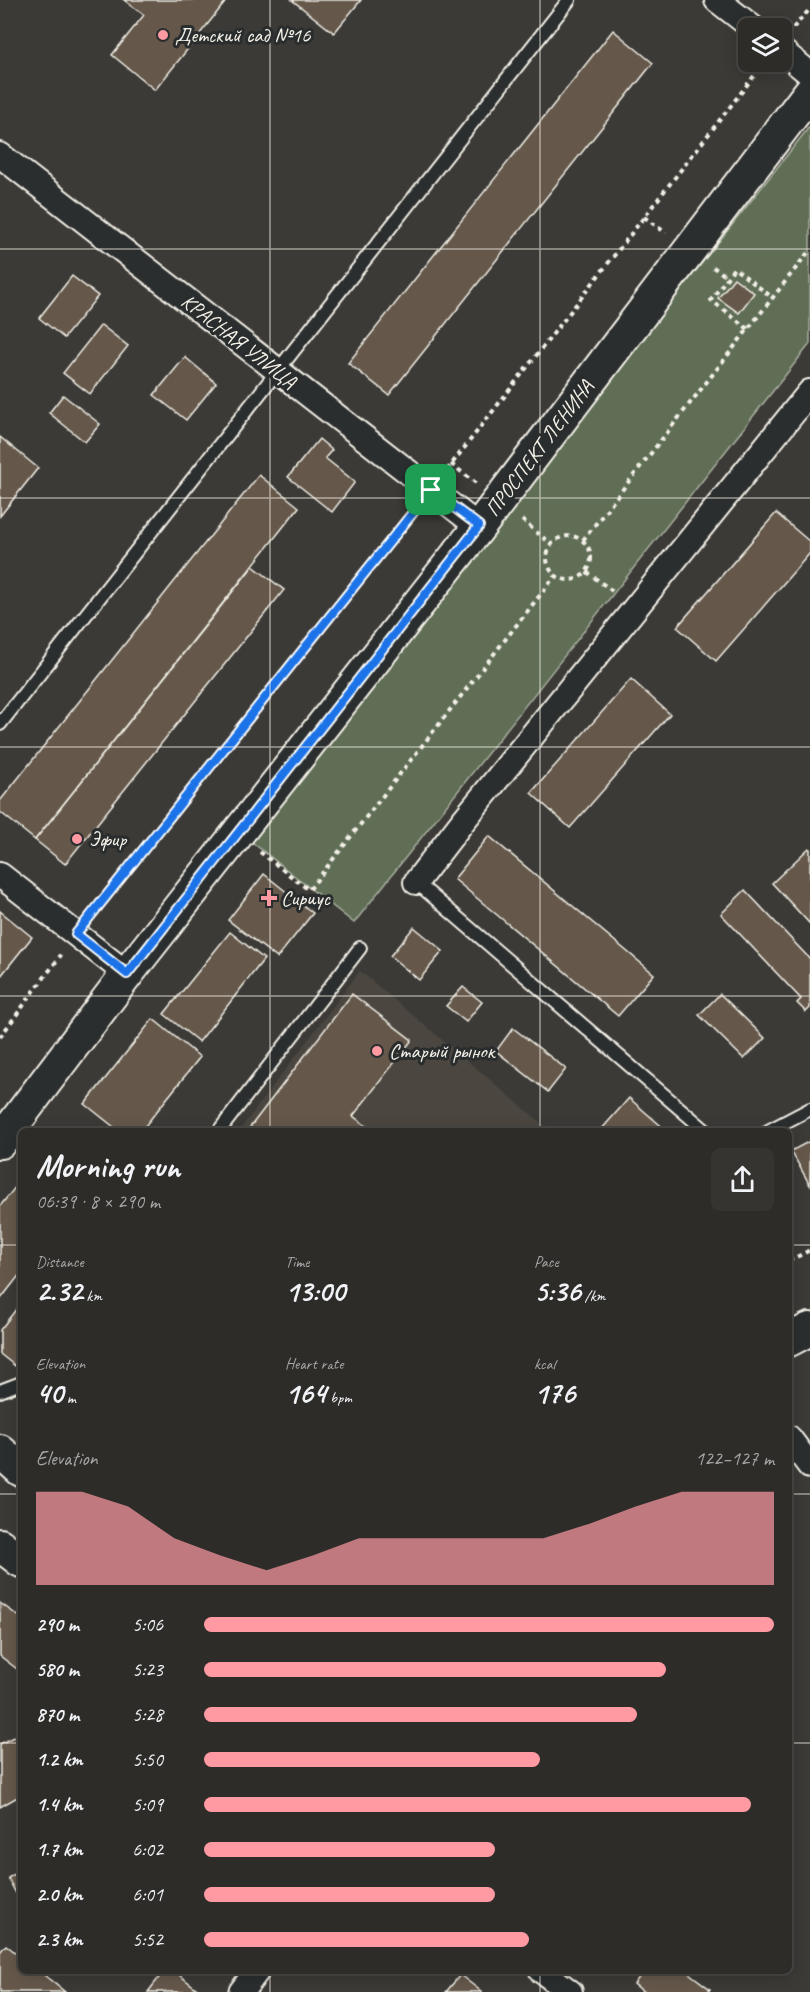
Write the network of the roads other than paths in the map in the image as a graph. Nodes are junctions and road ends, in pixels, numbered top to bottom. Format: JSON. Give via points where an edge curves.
{"nodes":[{"id":1,"x":569,"y":0,"type":"edge"},
{"id":2,"x":717,"y":0,"type":"edge"},
{"id":3,"x":740,"y":18,"type":"edge"},
{"id":4,"x":792,"y":51,"type":"edge"},
{"id":5,"x":810,"y":74,"type":"edge"},
{"id":6,"x":810,"y":92,"type":"edge"},
{"id":7,"x":0,"y":155,"type":"edge"},
{"id":8,"x":277,"y":370,"type":"junction"},
{"id":9,"x":810,"y":392,"type":"edge"},
{"id":10,"x":479,"y":526,"type":"junction"},
{"id":11,"x":0,"y":724,"type":"edge"},
{"id":12,"x":0,"y":875,"type":"edge"},
{"id":13,"x":416,"y":882,"type":"joint"},
{"id":14,"x":360,"y":948,"type":"dead end"},
{"id":15,"x":127,"y":974,"type":"junction"},
{"id":16,"x":810,"y":1109,"type":"edge"},
{"id":17,"x":221,"y":1128,"type":"edge"},
{"id":18,"x":703,"y":1128,"type":"edge"},
{"id":19,"x":774,"y":1128,"type":"edge"},
{"id":20,"x":0,"y":1142,"type":"edge"},
{"id":21,"x":810,"y":1329,"type":"edge"},
{"id":22,"x":792,"y":1338,"type":"edge"},
{"id":23,"x":18,"y":1384,"type":"edge"},
{"id":24,"x":0,"y":1391,"type":"edge"},
{"id":25,"x":792,"y":1442,"type":"edge"},
{"id":26,"x":0,"y":1451,"type":"edge"},
{"id":27,"x":810,"y":1466,"type":"edge"},
{"id":28,"x":18,"y":1467,"type":"edge"},
{"id":29,"x":0,"y":1545,"type":"edge"},
{"id":30,"x":18,"y":1559,"type":"edge"},
{"id":31,"x":255,"y":1974,"type":"edge"},
{"id":32,"x":546,"y":1974,"type":"edge"},
{"id":33,"x":241,"y":1992,"type":"edge"},
{"id":34,"x":570,"y":1992,"type":"edge"}],
"edges":[{"from":1,"to":8,"type":"lane"},
{"from":2,"to":3,"type":"street"},
{"from":4,"to":5,"type":"street"},
{"from":6,"to":10,"type":"street","name":"ПРОСПЕКТ ЛЕНИНА"},
{"from":7,"to":8,"type":"street","name":"КРАСНАЯ УЛИЦА"},
{"from":8,"to":10,"type":"street","name":"КРАСНАЯ УЛИЦА"},
{"from":8,"to":11,"type":"lane"},
{"from":9,"to":13,"type":"street"},
{"from":10,"to":15,"type":"street","name":"ПРОСПЕКТ ЛЕНИНА"},
{"from":12,"to":15,"type":"street"},
{"from":13,"to":18,"type":"lane"},
{"from":14,"to":17,"type":"lane"},
{"from":15,"to":20,"type":"street","name":"ПРОСПЕКТ ЛЕНИНА"},
{"from":16,"to":19,"type":"lane"},
{"from":21,"to":22,"type":"street"},
{"from":23,"to":24,"type":"lane"},
{"from":25,"to":27,"type":"street"},
{"from":26,"to":28,"type":"street"},
{"from":29,"to":30,"type":"street"},
{"from":31,"to":33,"type":"street"},
{"from":32,"to":34,"type":"street"}]}
